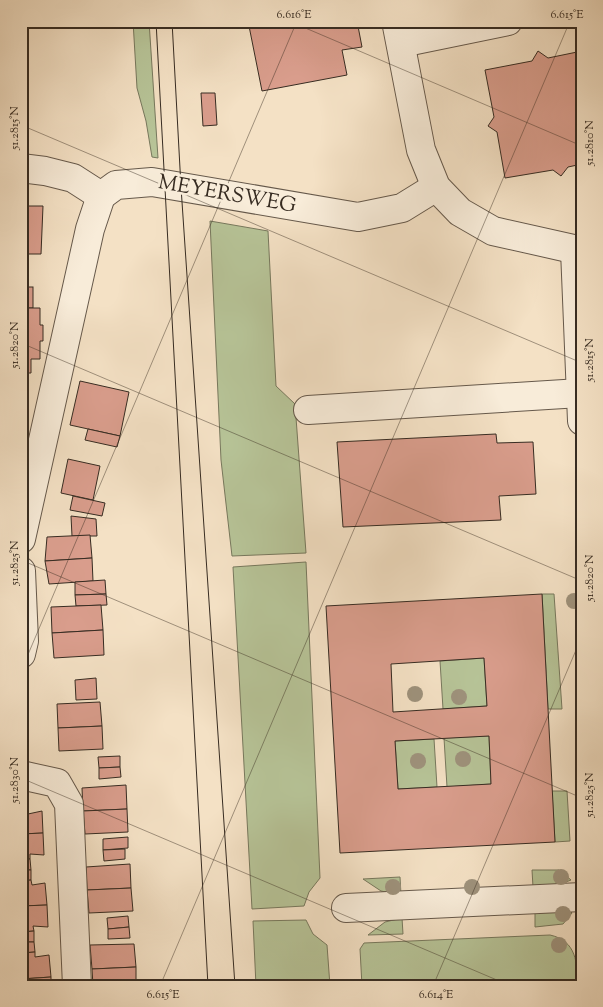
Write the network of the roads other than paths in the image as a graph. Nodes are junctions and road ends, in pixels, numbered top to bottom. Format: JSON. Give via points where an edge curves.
{"nodes":[{"id":1,"x":508,"y":21,"type":"edge"},
{"id":2,"x":398,"y":32,"type":"edge"},
{"id":3,"x":21,"y":168,"type":"edge"},
{"id":4,"x":436,"y":187,"type":"junction"},
{"id":5,"x":101,"y":196,"type":"junction"},
{"id":6,"x":579,"y":251,"type":"edge"},
{"id":7,"x":580,"y":393,"type":"junction"},
{"id":8,"x":308,"y":410,"type":"dead end"},
{"id":9,"x":582,"y":421,"type":"edge"},
{"id":10,"x":21,"y":539,"type":"edge"},
{"id":11,"x":21,"y":571,"type":"edge"},
{"id":12,"x":21,"y":654,"type":"edge"},
{"id":13,"x":21,"y":775,"type":"edge"},
{"id":14,"x":582,"y":897,"type":"edge"},
{"id":15,"x":346,"y":908,"type":"dead end"},
{"id":16,"x":77,"y":986,"type":"edge"}],
"edges":[{"from":1,"to":2,"type":"street"},
{"from":2,"to":4,"type":"street","via":[[421,150]]},
{"from":3,"to":5,"type":"street","via":[[73,178]]},
{"from":4,"to":5,"type":"street","name":"MEYERSWEG","via":[[402,208],[373,208],[358,217],[313,204],[152,182],[116,185]]},
{"from":4,"to":6,"type":"street","via":[[460,212],[493,231]]},
{"from":5,"to":10,"type":"street","via":[[90,230]]},
{"from":6,"to":7,"type":"street"},
{"from":7,"to":8,"type":"street"},
{"from":7,"to":9,"type":"street"},
{"from":11,"to":12,"type":"street","via":[[24,641]]},
{"from":13,"to":16,"type":"street","via":[[57,783],[69,804]]},
{"from":14,"to":15,"type":"street"}]}
